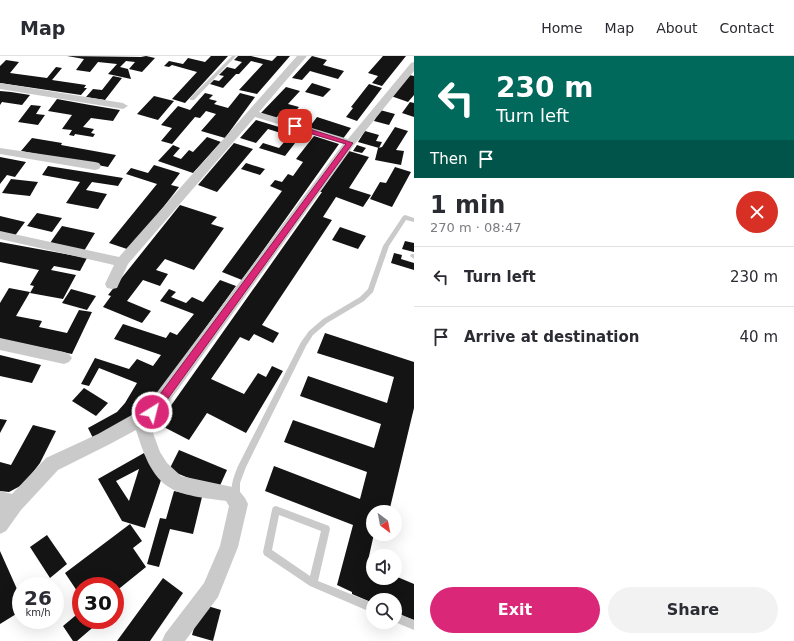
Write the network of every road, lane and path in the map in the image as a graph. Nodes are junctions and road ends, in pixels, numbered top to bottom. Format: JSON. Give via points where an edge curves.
{"nodes":[{"id":1,"x":234,"y":56,"type":"edge"},
{"id":2,"x":302,"y":56,"type":"edge"},
{"id":3,"x":414,"y":65,"type":"edge"},
{"id":4,"x":0,"y":86,"type":"edge"},
{"id":5,"x":192,"y":99,"type":"dead end"},
{"id":6,"x":123,"y":106,"type":"dead end"},
{"id":7,"x":253,"y":113,"type":"junction"},
{"id":8,"x":350,"y":143,"type":"junction"},
{"id":9,"x":0,"y":150,"type":"edge"},
{"id":10,"x":95,"y":166,"type":"dead end"},
{"id":11,"x":414,"y":220,"type":"edge"},
{"id":12,"x":0,"y":235,"type":"edge"},
{"id":13,"x":122,"y":262,"type":"junction"},
{"id":14,"x":112,"y":284,"type":"dead end"},
{"id":15,"x":0,"y":344,"type":"edge"},
{"id":16,"x":64,"y":358,"type":"dead end"},
{"id":17,"x":140,"y":419,"type":"junction"},
{"id":18,"x":236,"y":501,"type":"junction"},
{"id":19,"x":7,"y":502,"type":"edge"},
{"id":20,"x":0,"y":525,"type":"edge"},
{"id":21,"x":313,"y":583,"type":"junction"},
{"id":22,"x":366,"y":605,"type":"edge"},
{"id":23,"x":402,"y":620,"type":"edge"},
{"id":24,"x":414,"y":625,"type":"edge"},
{"id":25,"x":172,"y":641,"type":"edge"}],
"edges":[{"from":1,"to":5,"type":"lane"},
{"from":2,"to":7,"type":"street"},
{"from":3,"to":8,"type":"street"},
{"from":4,"to":6,"type":"street"},
{"from":7,"to":8,"type":"street"},
{"from":7,"to":13,"type":"street"},
{"from":8,"to":17,"type":"street","via":[[152,412]]},
{"from":9,"to":10,"type":"street"},
{"from":11,"to":18,"type":"lane","via":[[405,217],[386,246],[371,290],[362,299],[324,322],[303,344],[242,466],[236,483]]},
{"from":12,"to":13,"type":"street"},
{"from":13,"to":14,"type":"street"},
{"from":15,"to":16,"type":"street"},
{"from":17,"to":18,"type":"street","via":[[153,455],[161,468],[177,483],[231,494]]},
{"from":17,"to":19,"type":"street","via":[[52,464]]},
{"from":18,"to":25,"type":"street","via":[[239,504],[229,547],[211,590]]},
{"from":19,"to":20,"type":"street"},
{"from":21,"to":21,"type":"lane","via":[[267,552],[276,510],[326,529]]},
{"from":21,"to":22,"type":"lane"},
{"from":23,"to":24,"type":"lane"}]}
